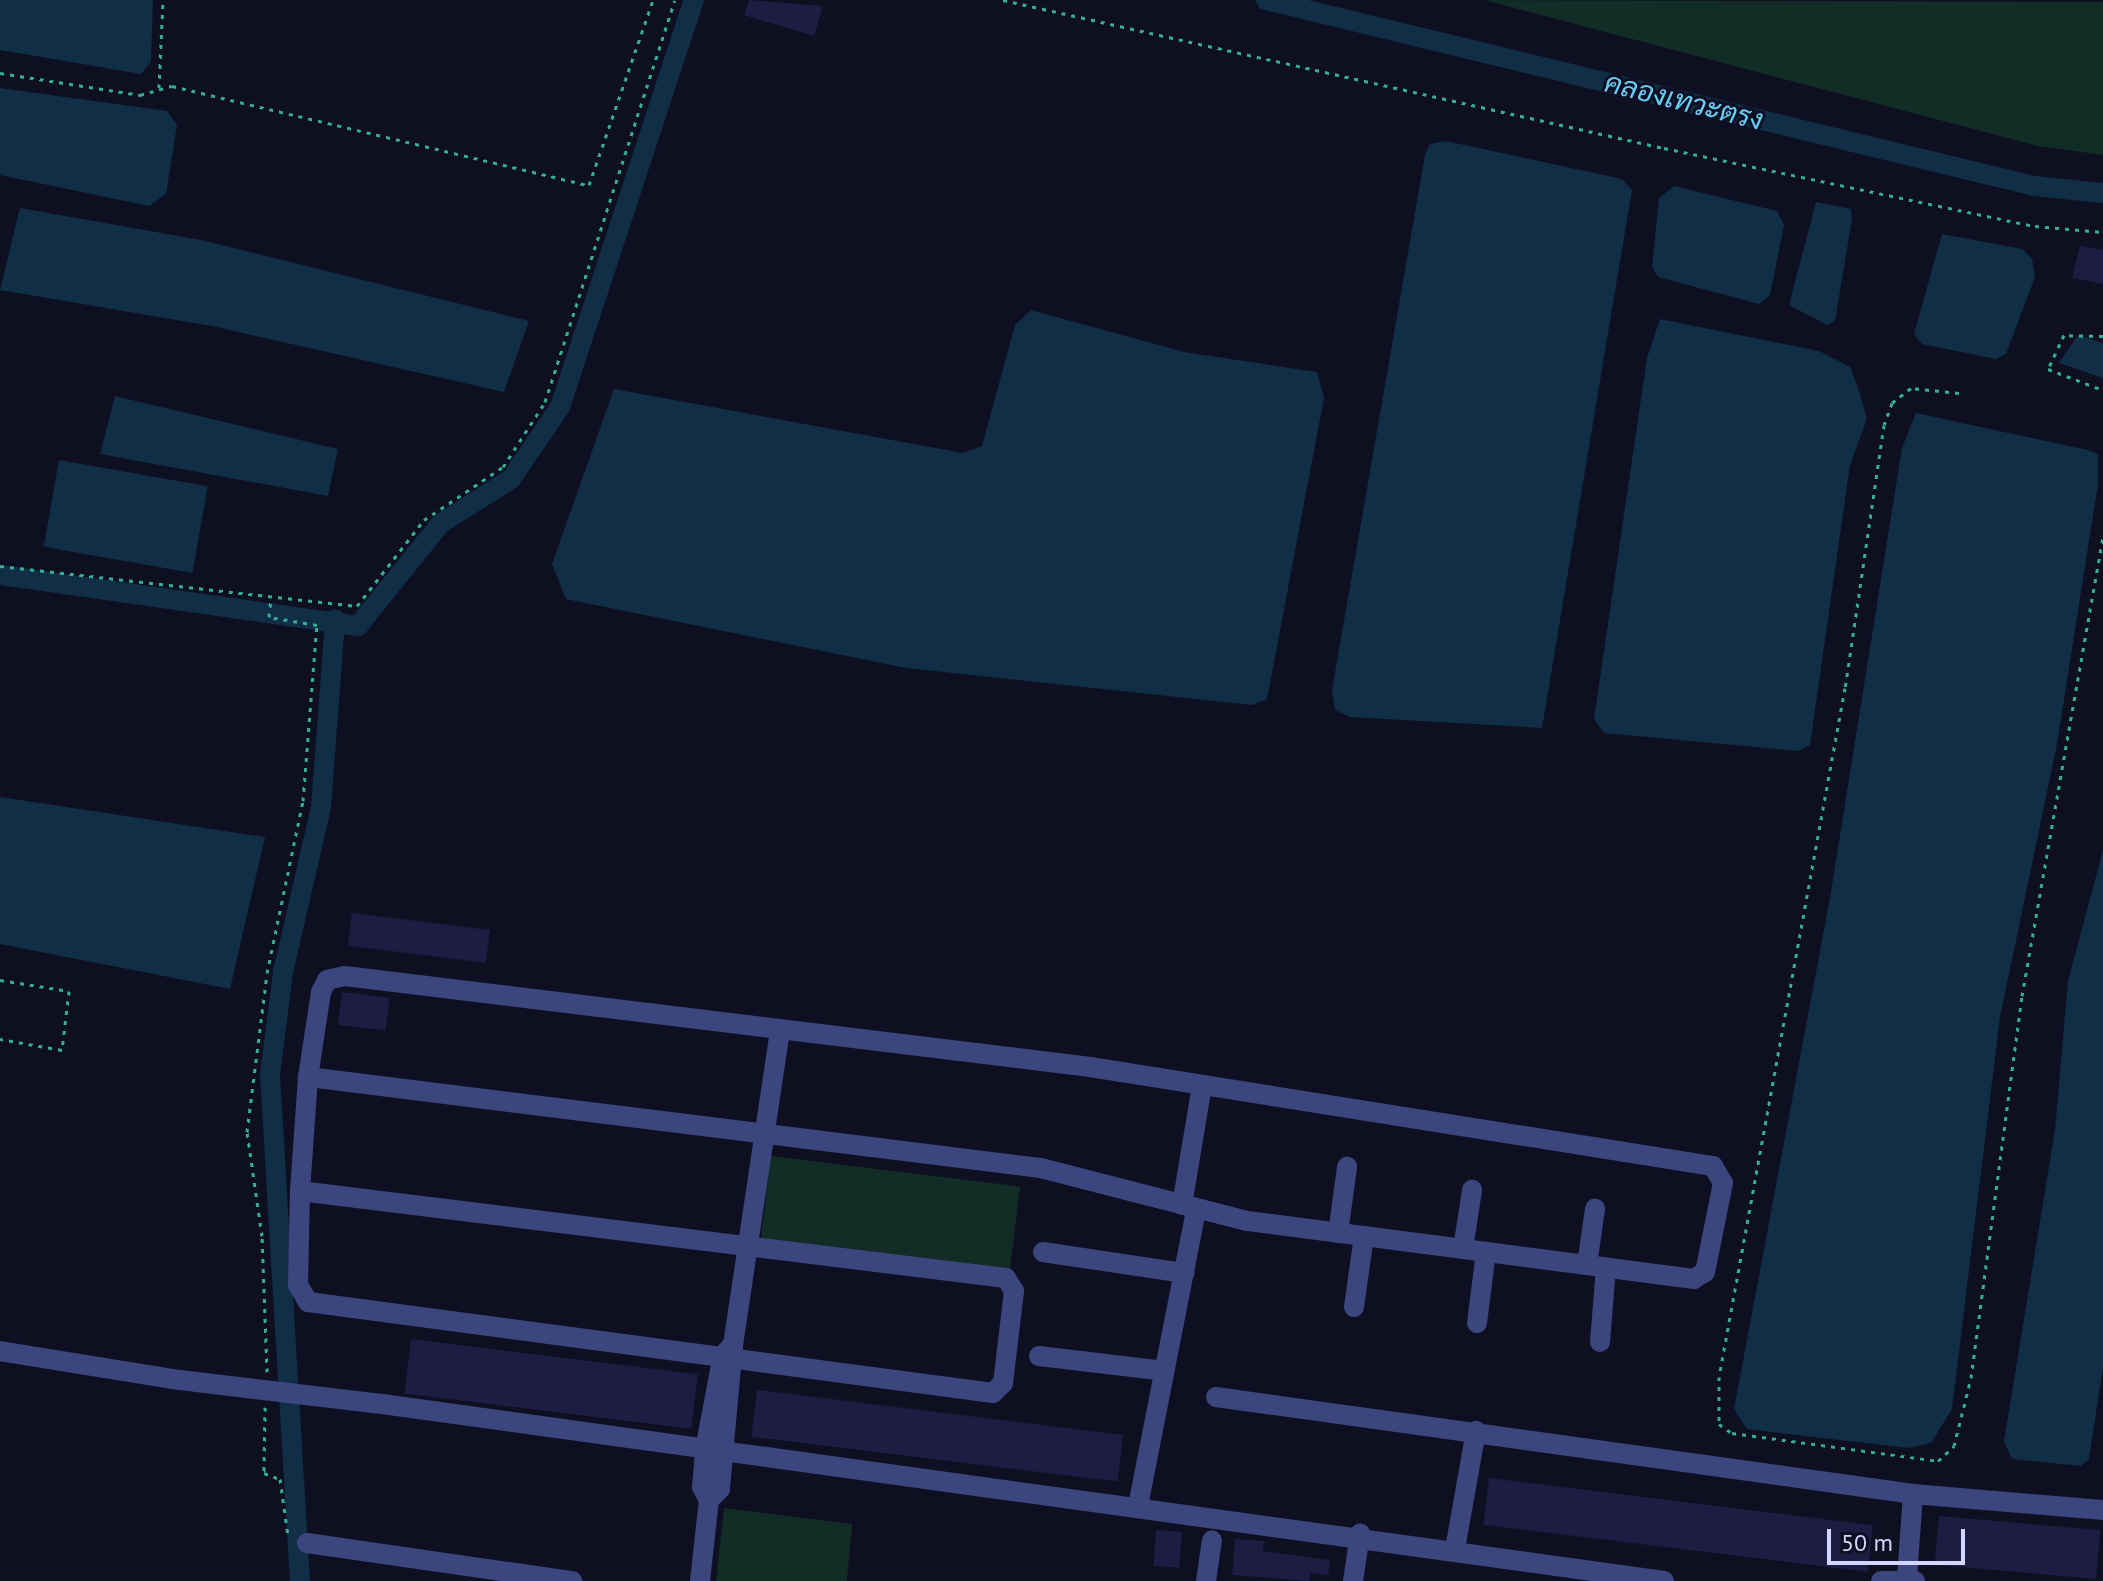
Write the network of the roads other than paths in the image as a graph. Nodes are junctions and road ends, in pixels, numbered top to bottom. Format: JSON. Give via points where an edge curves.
{"nodes":[{"id":1,"x":780,"y":1029,"type":"junction"},
{"id":2,"x":308,"y":1077,"type":"junction"},
{"id":3,"x":1202,"y":1086,"type":"junction"},
{"id":4,"x":767,"y":1137,"type":"junction"},
{"id":5,"x":1347,"y":1167,"type":"dead end"},
{"id":6,"x":1472,"y":1190,"type":"dead end"},
{"id":7,"x":300,"y":1191,"type":"junction"},
{"id":8,"x":1189,"y":1208,"type":"junction"},
{"id":9,"x":1595,"y":1209,"type":"dead end"},
{"id":10,"x":1338,"y":1233,"type":"junction"},
{"id":11,"x":1364,"y":1236,"type":"junction"},
{"id":12,"x":1463,"y":1249,"type":"junction"},
{"id":13,"x":747,"y":1251,"type":"junction"},
{"id":14,"x":1043,"y":1252,"type":"dead end"},
{"id":15,"x":1486,"y":1252,"type":"junction"},
{"id":16,"x":1596,"y":1266,"type":"junction"},
{"id":17,"x":1184,"y":1273,"type":"junction"},
{"id":18,"x":1354,"y":1307,"type":"dead end"},
{"id":19,"x":1477,"y":1323,"type":"dead end"},
{"id":20,"x":1600,"y":1342,"type":"dead end"},
{"id":21,"x":0,"y":1351,"type":"edge"},
{"id":22,"x":731,"y":1353,"type":"junction"},
{"id":23,"x":1039,"y":1356,"type":"dead end"},
{"id":24,"x":1164,"y":1371,"type":"junction"},
{"id":25,"x":1216,"y":1397,"type":"dead end"},
{"id":26,"x":1476,"y":1431,"type":"junction"},
{"id":27,"x":715,"y":1451,"type":"junction"},
{"id":28,"x":1913,"y":1494,"type":"junction"},
{"id":29,"x":1138,"y":1506,"type":"junction"},
{"id":30,"x":2103,"y":1510,"type":"edge"},
{"id":31,"x":1360,"y":1534,"type":"junction"},
{"id":32,"x":1212,"y":1540,"type":"dead end"},
{"id":33,"x":298,"y":1546,"type":"road end"},
{"id":34,"x":1455,"y":1549,"type":"junction"},
{"id":35,"x":1911,"y":1579,"type":"edge"},
{"id":36,"x":572,"y":1581,"type":"edge"},
{"id":37,"x":700,"y":1581,"type":"edge"},
{"id":38,"x":1206,"y":1581,"type":"edge"},
{"id":39,"x":1353,"y":1581,"type":"edge"},
{"id":40,"x":1664,"y":1581,"type":"edge"},
{"id":41,"x":1881,"y":1581,"type":"edge"}],
"edges":[{"from":1,"to":2,"type":"street","via":[[345,976],[327,980],[321,992]]},
{"from":1,"to":3,"type":"street"},
{"from":1,"to":4,"type":"street"},
{"from":2,"to":4,"type":"street"},
{"from":2,"to":7,"type":"street"},
{"from":3,"to":8,"type":"street"},
{"from":3,"to":16,"type":"street","via":[[1720,1171],[1701,1277]]},
{"from":4,"to":8,"type":"street","via":[[1040,1168]]},
{"from":4,"to":13,"type":"street"},
{"from":5,"to":10,"type":"street"},
{"from":6,"to":12,"type":"street"},
{"from":7,"to":13,"type":"street"},
{"from":7,"to":22,"type":"street","via":[[298,1285],[308,1302]]},
{"from":8,"to":10,"type":"street"},
{"from":8,"to":17,"type":"street"},
{"from":9,"to":16,"type":"street"},
{"from":10,"to":11,"type":"street"},
{"from":11,"to":12,"type":"street"},
{"from":11,"to":18,"type":"street"},
{"from":12,"to":15,"type":"street"},
{"from":13,"to":22,"type":"street"},
{"from":13,"to":22,"type":"street","via":[[1006,1278],[1014,1291],[1003,1383],[993,1393]]},
{"from":14,"to":17,"type":"street"},
{"from":15,"to":16,"type":"street"},
{"from":15,"to":19,"type":"street"},
{"from":16,"to":20,"type":"street"},
{"from":17,"to":24,"type":"street"},
{"from":21,"to":27,"type":"street","bridge":true},
{"from":22,"to":27,"type":"street"},
{"from":23,"to":24,"type":"street"},
{"from":24,"to":29,"type":"street"},
{"from":25,"to":26,"type":"street"},
{"from":26,"to":28,"type":"street"},
{"from":26,"to":34,"type":"street"},
{"from":27,"to":29,"type":"street"},
{"from":27,"to":37,"type":"street","via":[[702,1487],[709,1500]]},
{"from":28,"to":30,"type":"street"},
{"from":28,"to":35,"type":"street"},
{"from":29,"to":31,"type":"street"},
{"from":31,"to":34,"type":"street"},
{"from":31,"to":39,"type":"street"},
{"from":32,"to":38,"type":"street"},
{"from":33,"to":36,"type":"street"},
{"from":34,"to":40,"type":"street"},
{"from":35,"to":41,"type":"street"}]}
